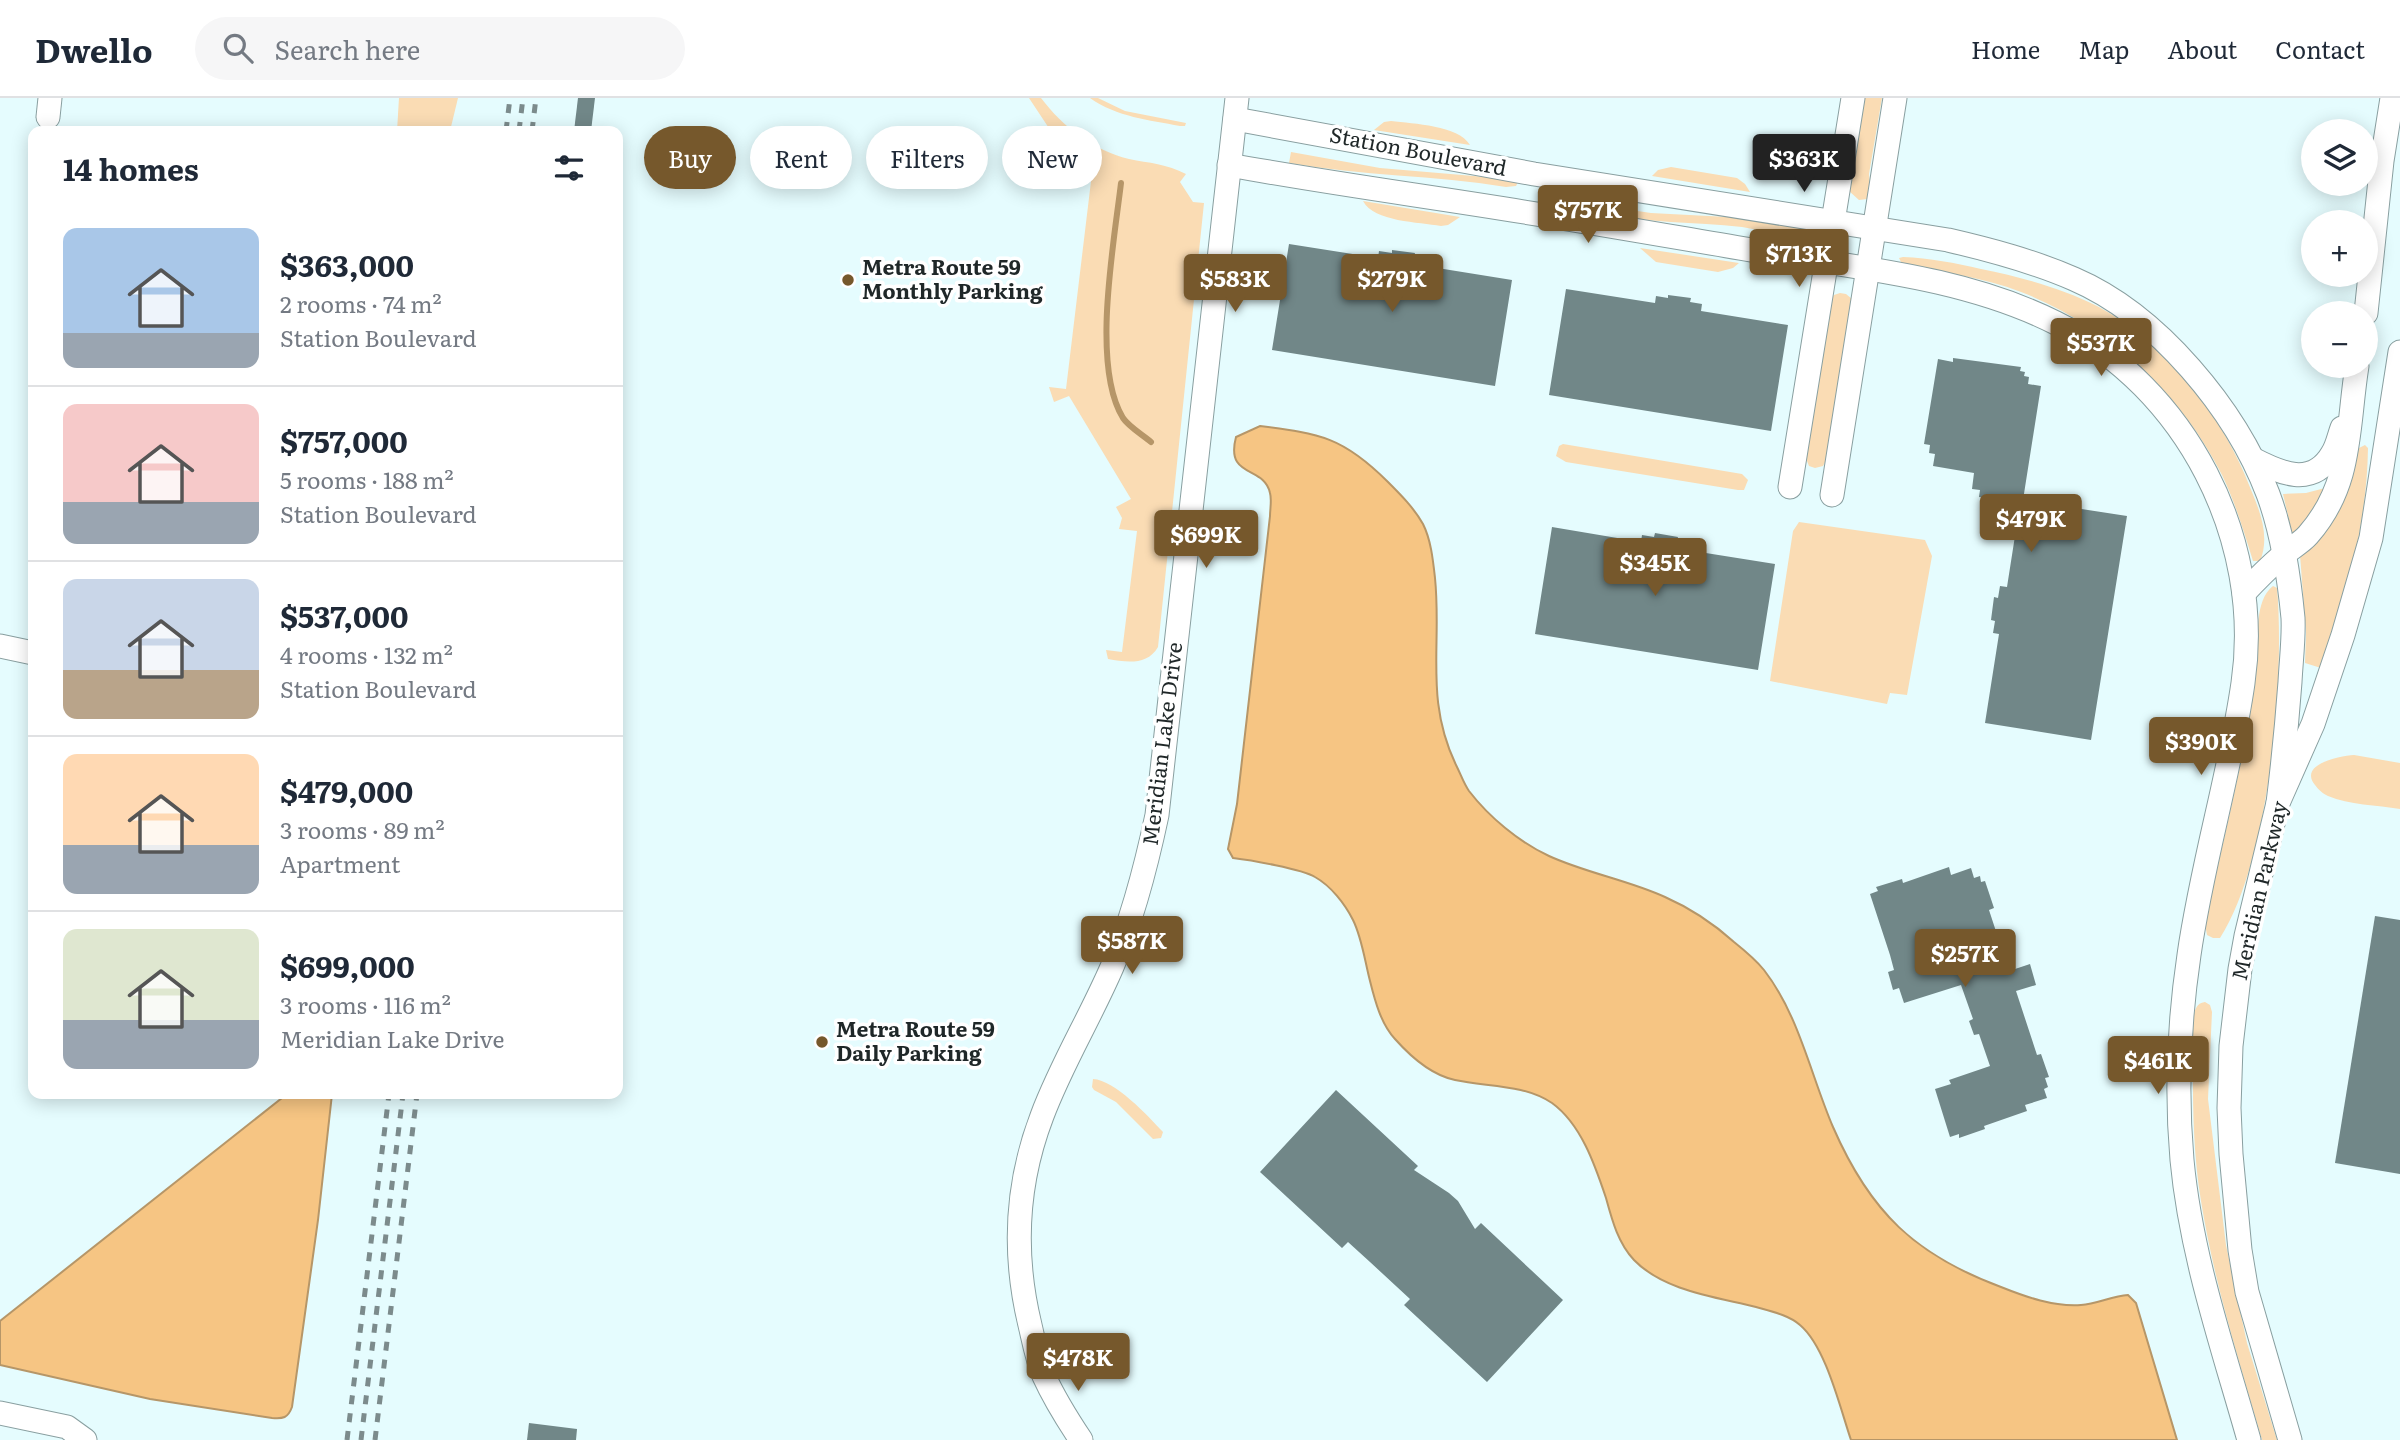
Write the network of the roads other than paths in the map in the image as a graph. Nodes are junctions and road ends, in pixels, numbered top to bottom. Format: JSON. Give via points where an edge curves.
{"nodes":[{"id":1,"x":1853,"y":98,"type":"edge"},
{"id":2,"x":1895,"y":98,"type":"edge"},
{"id":3,"x":2392,"y":98,"type":"edge"},
{"id":4,"x":1236,"y":108,"type":"edge"},
{"id":5,"x":1229,"y":165,"type":"junction"},
{"id":6,"x":1832,"y":220,"type":"junction"},
{"id":7,"x":1874,"y":228,"type":"junction"},
{"id":8,"x":1825,"y":263,"type":"junction"},
{"id":9,"x":1867,"y":270,"type":"junction"},
{"id":10,"x":2367,"y":301,"type":"edge"},
{"id":11,"x":2400,"y":352,"type":"edge"},
{"id":12,"x":2355,"y":378,"type":"edge"},
{"id":13,"x":2351,"y":405,"type":"junction"},
{"id":14,"x":2253,"y":459,"type":"junction"},
{"id":15,"x":1790,"y":487,"type":"dead end"},
{"id":16,"x":1832,"y":495,"type":"dead end"},
{"id":17,"x":2285,"y":553,"type":"junction"},
{"id":18,"x":2244,"y":593,"type":"junction"},
{"id":19,"x":0,"y":646,"type":"edge"},
{"id":20,"x":28,"y":652,"type":"edge"},
{"id":21,"x":2278,"y":803,"type":"junction"},
{"id":22,"x":0,"y":1413,"type":"edge"},
{"id":23,"x":85,"y":1440,"type":"edge"},
{"id":24,"x":1081,"y":1440,"type":"edge"},
{"id":25,"x":2249,"y":1440,"type":"edge"},
{"id":26,"x":2290,"y":1440,"type":"edge"}],
"edges":[{"from":1,"to":6,"type":"street"},
{"from":2,"to":7,"type":"street"},
{"from":3,"to":10,"type":"street"},
{"from":4,"to":5,"type":"street","name":"Meridian Lake Drive"},
{"from":4,"to":6,"type":"street","name":"Station Boulevard","via":[[1534,174]]},
{"from":5,"to":8,"type":"street","name":"Station Boulevard"},
{"from":5,"to":24,"type":"street","name":"Meridian Lake Drive","via":[[1157,815],[1147,865],[1112,968],[1042,1115],[1021,1200],[1019,1262],[1033,1338],[1045,1378]]},
{"from":6,"to":7,"type":"street","name":"Station Boulevard"},
{"from":6,"to":8,"type":"street"},
{"from":7,"to":9,"type":"street"},
{"from":7,"to":14,"type":"street","name":"Station Boulevard","via":[[2013,256],[2076,279],[2107,297],[2146,325],[2192,370]]},
{"from":8,"to":9,"type":"street","name":"Station Boulevard"},
{"from":8,"to":15,"type":"street"},
{"from":9,"to":16,"type":"street"},
{"from":9,"to":18,"type":"street","name":"Station Boulevard","via":[[1999,299],[2097,346],[2131,375],[2166,409],[2195,451],[2235,544]]},
{"from":11,"to":21,"type":"street","name":"Meridian Parkway","via":[[2368,549],[2313,724]]},
{"from":12,"to":13,"type":"street"},
{"from":13,"to":14,"type":"street","via":[[2332,455],[2316,471],[2293,476]]},
{"from":13,"to":17,"type":"street","via":[[2347,460],[2329,508],[2306,537]]},
{"from":14,"to":17,"type":"street","name":"Station Boulevard"},
{"from":17,"to":18,"type":"street"},
{"from":17,"to":21,"type":"street","name":"Station Boulevard","via":[[2293,622]]},
{"from":18,"to":25,"type":"street","via":[[2244,679],[2196,907],[2179,1072],[2182,1163],[2193,1230]]},
{"from":19,"to":20,"type":"street"},
{"from":21,"to":26,"type":"street","name":"Meridian Parkway","via":[[2240,969],[2229,1108],[2235,1207],[2247,1292]]},
{"from":22,"to":23,"type":"street","via":[[67,1427]]}]}
